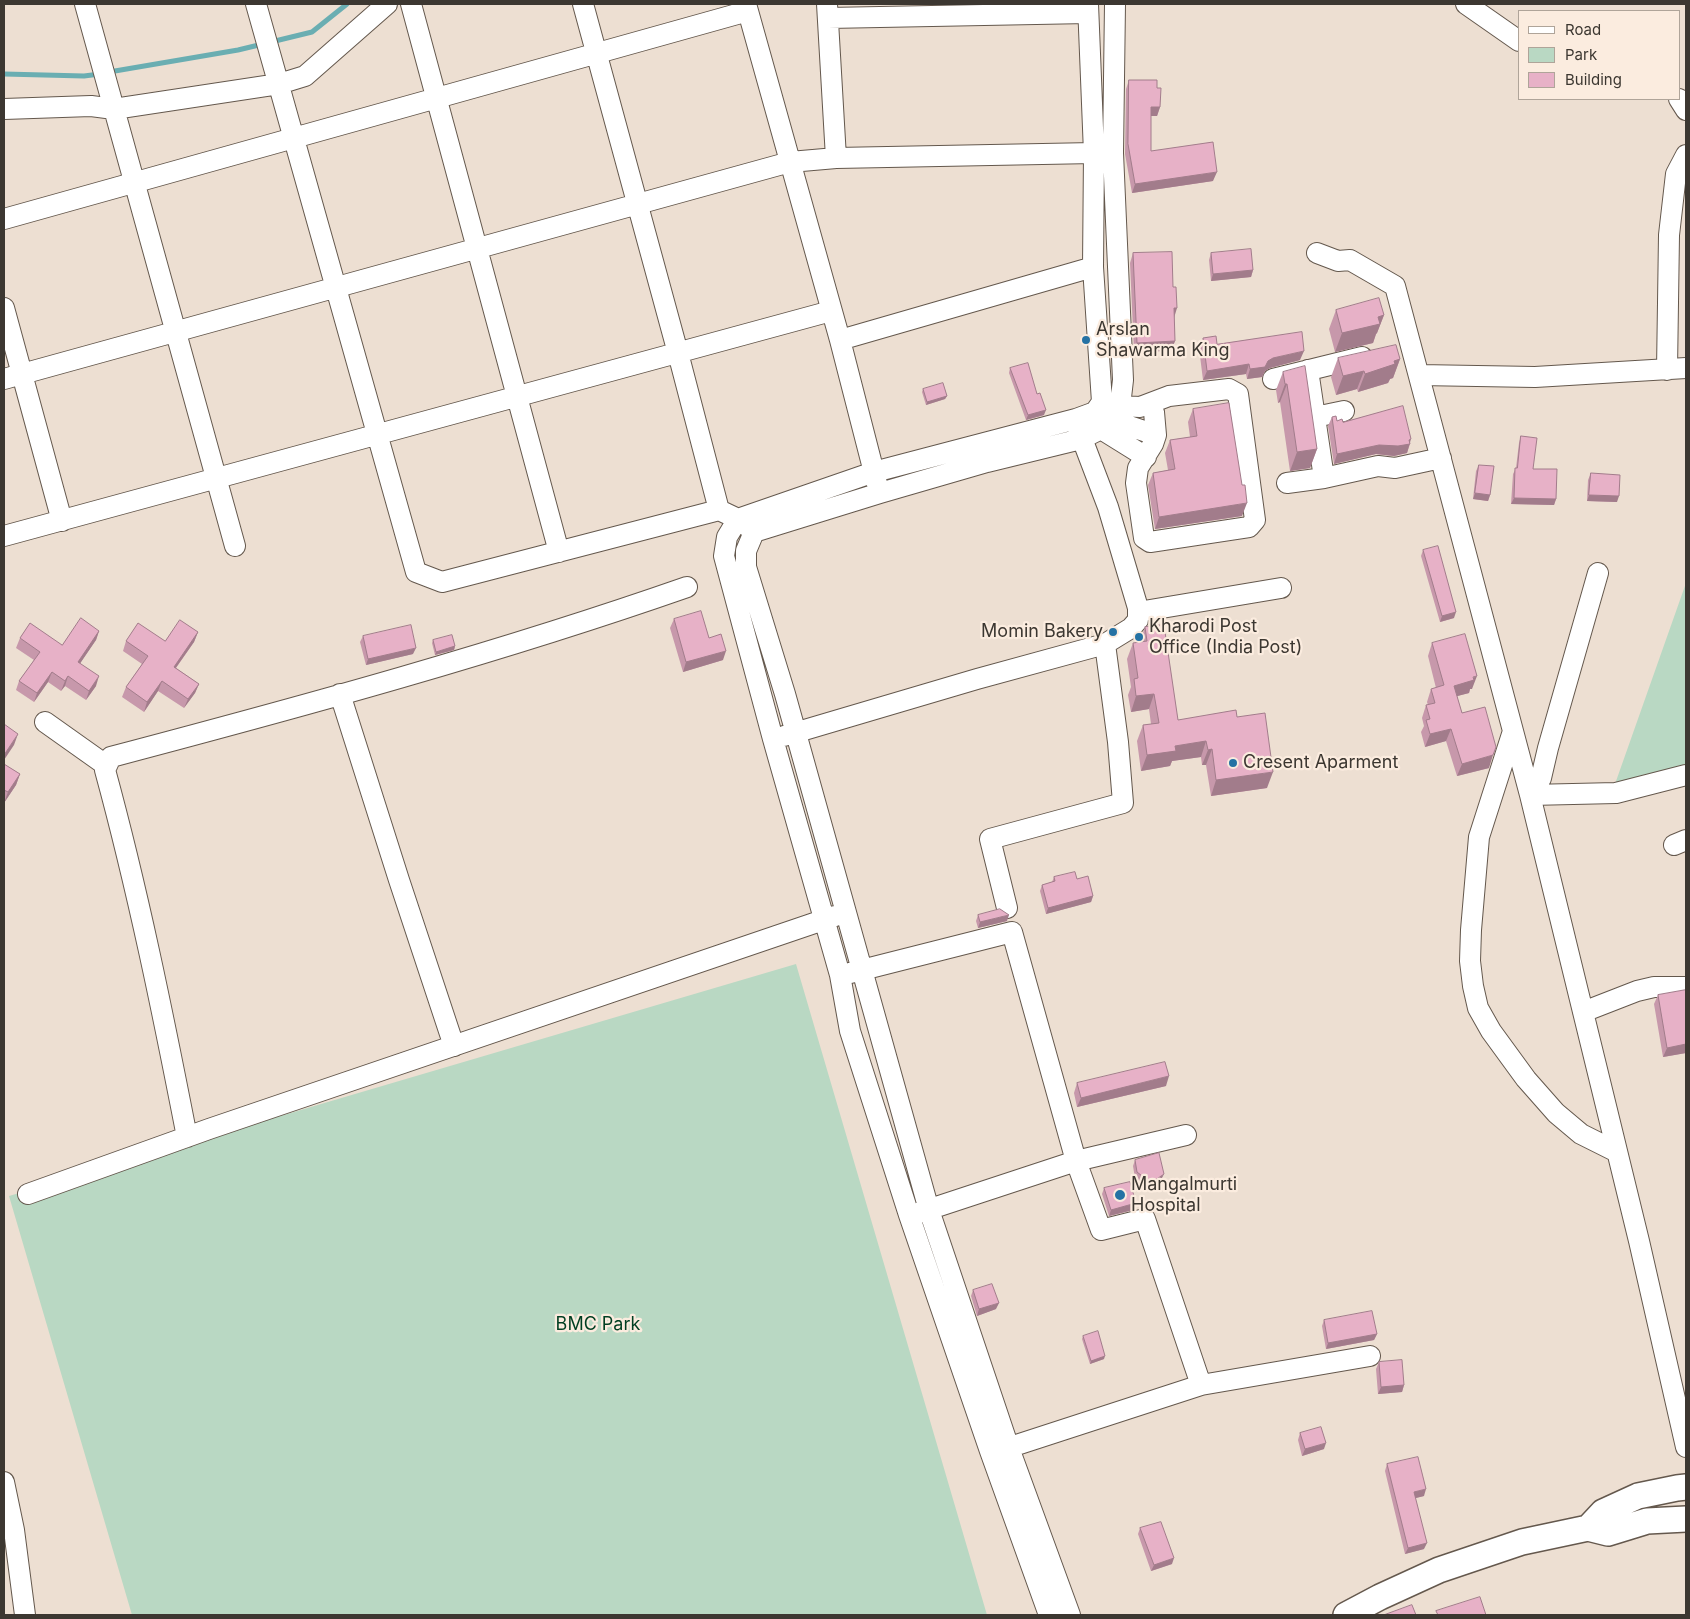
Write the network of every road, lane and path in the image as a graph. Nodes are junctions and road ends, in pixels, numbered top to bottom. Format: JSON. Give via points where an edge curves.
{"nodes":[{"id":1,"x":85,"y":4,"type":"edge"},
{"id":2,"x":256,"y":4,"type":"edge"},
{"id":3,"x":387,"y":4,"type":"edge"},
{"id":4,"x":411,"y":4,"type":"edge"},
{"id":5,"x":583,"y":4,"type":"edge"},
{"id":6,"x":1114,"y":4,"type":"edge"},
{"id":7,"x":1466,"y":4,"type":"edge"},
{"id":8,"x":747,"y":8,"type":"edge"},
{"id":9,"x":1088,"y":8,"type":"edge"},
{"id":10,"x":828,"y":11,"type":"edge"},
{"id":11,"x":1518,"y":40,"type":"edge"},
{"id":12,"x":596,"y":54,"type":"junction"},
{"id":13,"x":279,"y":84,"type":"junction"},
{"id":14,"x":1091,"y":90,"type":"junction"},
{"id":15,"x":1114,"y":91,"type":"junction"},
{"id":16,"x":437,"y":98,"type":"junction"},
{"id":17,"x":112,"y":101,"type":"junction"},
{"id":18,"x":4,"y":109,"type":"edge"},
{"id":19,"x":294,"y":138,"type":"junction"},
{"id":20,"x":1094,"y":154,"type":"junction"},
{"id":21,"x":1686,"y":155,"type":"edge"},
{"id":22,"x":836,"y":158,"type":"junction"},
{"id":23,"x":790,"y":162,"type":"junction"},
{"id":24,"x":134,"y":182,"type":"junction"},
{"id":25,"x":638,"y":204,"type":"junction"},
{"id":26,"x":1679,"y":207,"type":"edge"},
{"id":27,"x":4,"y":219,"type":"edge"},
{"id":28,"x":477,"y":248,"type":"junction"},
{"id":29,"x":1317,"y":252,"type":"dead end"},
{"id":30,"x":1093,"y":267,"type":"junction"},
{"id":31,"x":336,"y":288,"type":"junction"},
{"id":32,"x":4,"y":308,"type":"edge"},
{"id":33,"x":831,"y":311,"type":"junction"},
{"id":34,"x":176,"y":332,"type":"junction"},
{"id":35,"x":840,"y":340,"type":"junction"},
{"id":36,"x":678,"y":353,"type":"junction"},
{"id":37,"x":1376,"y":354,"type":"edge"},
{"id":38,"x":1676,"y":369,"type":"edge"},
{"id":39,"x":1308,"y":370,"type":"junction"},
{"id":40,"x":1419,"y":375,"type":"junction"},
{"id":41,"x":13,"y":377,"type":"edge"},
{"id":42,"x":1273,"y":379,"type":"dead end"},
{"id":43,"x":518,"y":396,"type":"junction"},
{"id":44,"x":1344,"y":410,"type":"dead end"},
{"id":45,"x":1154,"y":412,"type":"dead end"},
{"id":46,"x":1315,"y":417,"type":"junction"},
{"id":47,"x":1076,"y":419,"type":"junction"},
{"id":48,"x":1111,"y":419,"type":"junction"},
{"id":49,"x":377,"y":435,"type":"junction"},
{"id":50,"x":1156,"y":435,"type":"junction"},
{"id":51,"x":1081,"y":439,"type":"junction"},
{"id":52,"x":1146,"y":457,"type":"junction"},
{"id":53,"x":1441,"y":458,"type":"junction"},
{"id":54,"x":874,"y":472,"type":"junction"},
{"id":55,"x":217,"y":478,"type":"junction"},
{"id":56,"x":1324,"y":478,"type":"junction"},
{"id":57,"x":1287,"y":483,"type":"dead end"},
{"id":58,"x":880,"y":493,"type":"junction"},
{"id":59,"x":719,"y":510,"type":"junction"},
{"id":60,"x":738,"y":519,"type":"junction"},
{"id":61,"x":62,"y":521,"type":"junction"},
{"id":62,"x":754,"y":532,"type":"junction"},
{"id":63,"x":4,"y":536,"type":"edge"},
{"id":64,"x":235,"y":546,"type":"dead end"},
{"id":65,"x":559,"y":552,"type":"junction"},
{"id":66,"x":1598,"y":573,"type":"dead end"},
{"id":67,"x":687,"y":587,"type":"dead end"},
{"id":68,"x":1281,"y":588,"type":"dead end"},
{"id":69,"x":748,"y":608,"type":"junction"},
{"id":70,"x":1138,"y":612,"type":"junction"},
{"id":71,"x":1105,"y":644,"type":"junction"},
{"id":72,"x":340,"y":694,"type":"junction"},
{"id":73,"x":785,"y":694,"type":"junction"},
{"id":74,"x":763,"y":701,"type":"junction"},
{"id":75,"x":45,"y":722,"type":"dead end"},
{"id":76,"x":1513,"y":731,"type":"junction"},
{"id":77,"x":796,"y":733,"type":"junction"},
{"id":78,"x":773,"y":739,"type":"junction"},
{"id":79,"x":107,"y":766,"type":"junction"},
{"id":80,"x":1686,"y":775,"type":"edge"},
{"id":81,"x":1530,"y":795,"type":"junction"},
{"id":82,"x":1007,"y":908,"type":"dead end"},
{"id":83,"x":846,"y":912,"type":"junction"},
{"id":84,"x":823,"y":920,"type":"junction"},
{"id":85,"x":862,"y":970,"type":"junction"},
{"id":86,"x":840,"y":975,"type":"junction"},
{"id":87,"x":1686,"y":987,"type":"edge"},
{"id":88,"x":1583,"y":1012,"type":"junction"},
{"id":89,"x":454,"y":1046,"type":"junction"},
{"id":90,"x":1186,"y":1135,"type":"dead end"},
{"id":91,"x":187,"y":1137,"type":"junction"},
{"id":92,"x":1617,"y":1152,"type":"junction"},
{"id":93,"x":1076,"y":1161,"type":"junction"},
{"id":94,"x":28,"y":1194,"type":"dead end"},
{"id":95,"x":929,"y":1210,"type":"junction"},
{"id":96,"x":909,"y":1215,"type":"junction"},
{"id":97,"x":1370,"y":1356,"type":"dead end"},
{"id":98,"x":1201,"y":1385,"type":"junction"},
{"id":99,"x":1686,"y":1447,"type":"edge"},
{"id":100,"x":1000,"y":1451,"type":"junction"},
{"id":101,"x":4,"y":1482,"type":"edge"},
{"id":102,"x":1686,"y":1487,"type":"edge"},
{"id":103,"x":1686,"y":1519,"type":"edge"},
{"id":104,"x":1588,"y":1528,"type":"junction"},
{"id":105,"x":25,"y":1615,"type":"edge"},
{"id":106,"x":1049,"y":1615,"type":"edge"},
{"id":107,"x":1070,"y":1615,"type":"edge"},
{"id":108,"x":1346,"y":1615,"type":"edge"}],
"edges":[{"from":1,"to":17,"type":"street"},
{"from":2,"to":13,"type":"street"},
{"from":3,"to":13,"type":"street","via":[[305,76]]},
{"from":4,"to":16,"type":"street"},
{"from":5,"to":12,"type":"street"},
{"from":6,"to":15,"type":"street"},
{"from":7,"to":11,"type":"street"},
{"from":8,"to":12,"type":"street"},
{"from":8,"to":23,"type":"street"},
{"from":9,"to":10,"type":"street"},
{"from":9,"to":14,"type":"street"},
{"from":10,"to":22,"type":"street"},
{"from":12,"to":16,"type":"street"},
{"from":12,"to":25,"type":"street"},
{"from":13,"to":17,"type":"street"},
{"from":13,"to":19,"type":"street"},
{"from":14,"to":15,"type":"street"},
{"from":14,"to":20,"type":"street"},
{"from":15,"to":48,"type":"street","via":[[1113,154],[1123,380]]},
{"from":16,"to":19,"type":"street"},
{"from":16,"to":28,"type":"street"},
{"from":17,"to":18,"type":"street","via":[[91,106]]},
{"from":17,"to":24,"type":"street"},
{"from":19,"to":24,"type":"street"},
{"from":19,"to":31,"type":"street"},
{"from":20,"to":22,"type":"street"},
{"from":20,"to":30,"type":"street"},
{"from":21,"to":26,"type":"street","via":[[1676,174]]},
{"from":22,"to":23,"type":"street"},
{"from":23,"to":25,"type":"street"},
{"from":23,"to":33,"type":"street"},
{"from":24,"to":27,"type":"street"},
{"from":24,"to":34,"type":"street"},
{"from":25,"to":28,"type":"street"},
{"from":25,"to":36,"type":"street"},
{"from":26,"to":38,"type":"street","via":[[1669,235]]},
{"from":28,"to":31,"type":"street"},
{"from":28,"to":43,"type":"street"},
{"from":29,"to":40,"type":"street","via":[[1338,261],[1350,260],[1395,286],[1403,348]]},
{"from":30,"to":35,"type":"street"},
{"from":30,"to":47,"type":"street","via":[[1102,402],[1094,412]]},
{"from":31,"to":34,"type":"street"},
{"from":31,"to":49,"type":"street"},
{"from":32,"to":41,"type":"street"},
{"from":33,"to":35,"type":"street"},
{"from":33,"to":36,"type":"street"},
{"from":34,"to":41,"type":"street"},
{"from":34,"to":55,"type":"street"},
{"from":35,"to":54,"type":"street"},
{"from":36,"to":43,"type":"street"},
{"from":36,"to":59,"type":"street"},
{"from":37,"to":39,"type":"street"},
{"from":38,"to":40,"type":"street","via":[[1535,377]]},
{"from":39,"to":42,"type":"street"},
{"from":39,"to":46,"type":"street"},
{"from":40,"to":53,"type":"street"},
{"from":41,"to":61,"type":"street"},
{"from":43,"to":49,"type":"street"},
{"from":43,"to":65,"type":"street"},
{"from":44,"to":46,"type":"street"},
{"from":45,"to":50,"type":"street"},
{"from":46,"to":56,"type":"street"},
{"from":47,"to":51,"type":"street"},
{"from":47,"to":54,"type":"street"},
{"from":48,"to":50,"type":"street"},
{"from":48,"to":51,"type":"street"},
{"from":48,"to":52,"type":"street"},
{"from":48,"to":52,"type":"street","via":[[1169,396],[1229,389],[1238,394],[1255,520],[1249,528],[1150,542],[1144,538],[1136,483],[1138,468]]},
{"from":49,"to":55,"type":"street"},
{"from":49,"to":65,"type":"street","via":[[416,572],[442,582]]},
{"from":50,"to":52,"type":"street"},
{"from":51,"to":58,"type":"street"},
{"from":51,"to":70,"type":"street","via":[[1108,507]]},
{"from":53,"to":56,"type":"street","via":[[1395,468],[1378,466]]},
{"from":53,"to":76,"type":"street"},
{"from":54,"to":58,"type":"street"},
{"from":54,"to":60,"type":"street"},
{"from":55,"to":61,"type":"street"},
{"from":55,"to":64,"type":"street"},
{"from":56,"to":57,"type":"street"},
{"from":58,"to":62,"type":"street"},
{"from":59,"to":60,"type":"street"},
{"from":59,"to":65,"type":"street"},
{"from":60,"to":62,"type":"street"},
{"from":60,"to":69,"type":"street","via":[[727,537],[724,556]]},
{"from":61,"to":63,"type":"street"},
{"from":62,"to":69,"type":"street","via":[[746,551]]},
{"from":66,"to":81,"type":"street","via":[[1541,778]]},
{"from":67,"to":72,"type":"street","via":[[460,660]]},
{"from":68,"to":70,"type":"street"},
{"from":69,"to":73,"type":"street"},
{"from":69,"to":74,"type":"street"},
{"from":70,"to":71,"type":"street","via":[[1138,620],[1131,628]]},
{"from":71,"to":77,"type":"street"},
{"from":71,"to":82,"type":"street","via":[[1123,803],[990,839]]},
{"from":72,"to":79,"type":"street","via":[[111,757]]},
{"from":72,"to":89,"type":"street"},
{"from":73,"to":74,"type":"street"},
{"from":73,"to":77,"type":"street"},
{"from":74,"to":78,"type":"street"},
{"from":75,"to":79,"type":"street"},
{"from":76,"to":81,"type":"street"},
{"from":76,"to":92,"type":"street","via":[[1479,837],[1470,930],[1470,961],[1478,1008],[1526,1079],[1556,1114],[1580,1134]]},
{"from":77,"to":78,"type":"street"},
{"from":77,"to":83,"type":"street"},
{"from":78,"to":84,"type":"street"},
{"from":79,"to":91,"type":"street","via":[[105,770],[127,849]]},
{"from":80,"to":81,"type":"street","via":[[1616,793]]},
{"from":81,"to":88,"type":"street"},
{"from":83,"to":84,"type":"street"},
{"from":83,"to":85,"type":"street"},
{"from":84,"to":86,"type":"street"},
{"from":84,"to":89,"type":"street"},
{"from":85,"to":86,"type":"street"},
{"from":85,"to":93,"type":"street","via":[[1012,932]]},
{"from":85,"to":95,"type":"street"},
{"from":86,"to":96,"type":"street","via":[[850,1031]]},
{"from":87,"to":88,"type":"street","via":[[1654,987],[1637,991]]},
{"from":88,"to":92,"type":"street"},
{"from":89,"to":91,"type":"street"},
{"from":90,"to":93,"type":"street"},
{"from":91,"to":94,"type":"street"},
{"from":92,"to":99,"type":"street"},
{"from":93,"to":95,"type":"street"},
{"from":93,"to":98,"type":"street","via":[[1101,1230],[1144,1219]]},
{"from":95,"to":96,"type":"street"},
{"from":95,"to":100,"type":"street"},
{"from":96,"to":100,"type":"street"},
{"from":97,"to":98,"type":"street"},
{"from":98,"to":100,"type":"street"},
{"from":100,"to":106,"type":"street"},
{"from":100,"to":107,"type":"street"},
{"from":101,"to":105,"type":"street"},
{"from":102,"to":104,"type":"main road","via":[[1638,1496],[1603,1512]]},
{"from":103,"to":104,"type":"main road","via":[[1647,1522],[1608,1533]]},
{"from":104,"to":108,"type":"main road","via":[[1522,1542],[1439,1570]]}]}
